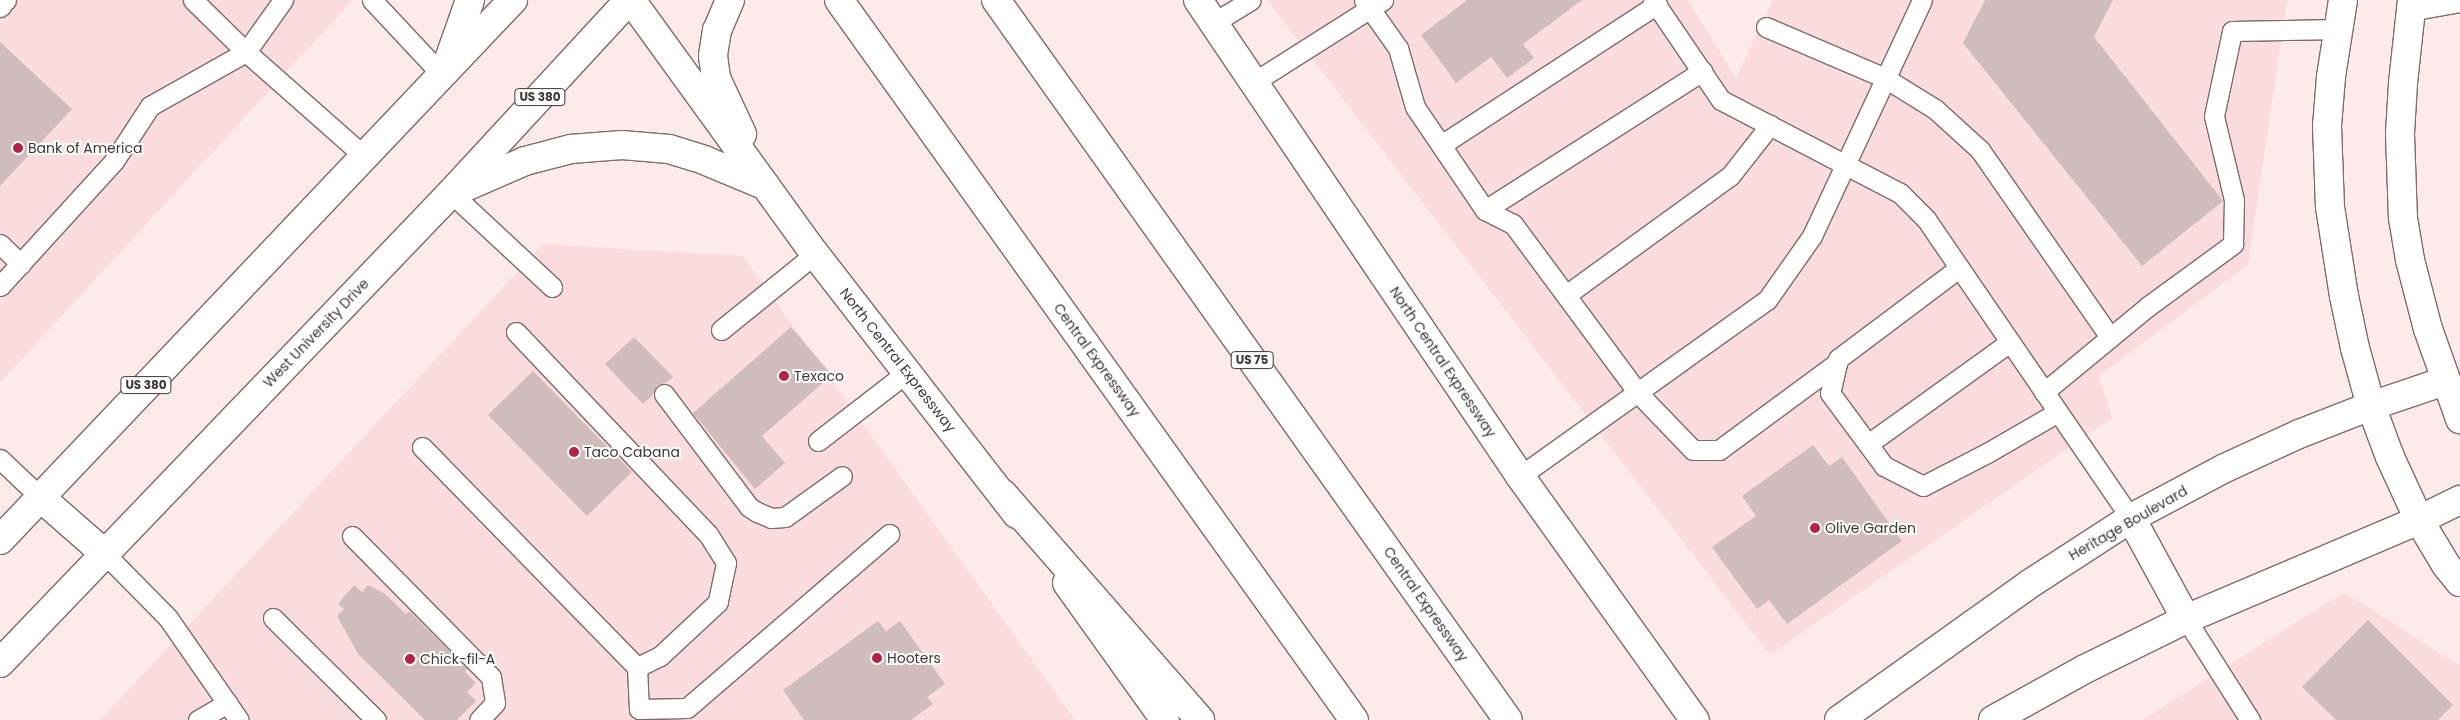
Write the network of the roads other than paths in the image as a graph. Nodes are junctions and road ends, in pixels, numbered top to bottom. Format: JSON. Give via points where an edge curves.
{"nodes":[{"id":1,"x":6,"y":0,"type":"edge"},
{"id":2,"x":193,"y":0,"type":"edge"},
{"id":3,"x":283,"y":0,"type":"edge"},
{"id":4,"x":372,"y":0,"type":"edge"},
{"id":5,"x":470,"y":0,"type":"edge"},
{"id":6,"x":513,"y":0,"type":"edge"},
{"id":7,"x":630,"y":0,"type":"edge"},
{"id":8,"x":730,"y":0,"type":"edge"},
{"id":9,"x":839,"y":0,"type":"edge"},
{"id":10,"x":996,"y":0,"type":"edge"},
{"id":11,"x":1198,"y":0,"type":"edge"},
{"id":12,"x":1251,"y":0,"type":"edge"},
{"id":13,"x":2343,"y":0,"type":"edge"},
{"id":14,"x":1655,"y":2,"type":"edge"},
{"id":15,"x":1915,"y":2,"type":"edge"},
{"id":16,"x":2460,"y":2,"type":"edge"},
{"id":17,"x":1372,"y":3,"type":"edge"},
{"id":18,"x":2411,"y":6,"type":"edge"},
{"id":19,"x":0,"y":7,"type":"edge"},
{"id":20,"x":1213,"y":23,"type":"junction"},
{"id":21,"x":1766,"y":27,"type":"dead end"},
{"id":22,"x":2338,"y":29,"type":"junction"},
{"id":23,"x":246,"y":52,"type":"junction"},
{"id":24,"x":1702,"y":71,"type":"junction"},
{"id":25,"x":443,"y":76,"type":"junction"},
{"id":26,"x":1885,"y":78,"type":"junction"},
{"id":27,"x":1254,"y":82,"type":"junction"},
{"id":28,"x":1770,"y":125,"type":"junction"},
{"id":29,"x":1441,"y":145,"type":"junction"},
{"id":30,"x":364,"y":156,"type":"junction"},
{"id":31,"x":1845,"y":165,"type":"junction"},
{"id":32,"x":766,"y":186,"type":"junction"},
{"id":33,"x":451,"y":194,"type":"junction"},
{"id":34,"x":1485,"y":210,"type":"junction"},
{"id":35,"x":0,"y":244,"type":"edge"},
{"id":36,"x":815,"y":254,"type":"junction"},
{"id":37,"x":21,"y":264,"type":"junction"},
{"id":38,"x":1959,"y":268,"type":"junction"},
{"id":39,"x":0,"y":286,"type":"edge"},
{"id":40,"x":552,"y":287,"type":"dead end"},
{"id":41,"x":1566,"y":295,"type":"junction"},
{"id":42,"x":721,"y":330,"type":"dead end"},
{"id":43,"x":516,"y":332,"type":"dead end"},
{"id":44,"x":2110,"y":338,"type":"junction"},
{"id":45,"x":2010,"y":342,"type":"junction"},
{"id":46,"x":1837,"y":363,"type":"junction"},
{"id":47,"x":906,"y":373,"type":"junction"},
{"id":48,"x":2453,"y":379,"type":"edge"},
{"id":49,"x":2044,"y":392,"type":"junction"},
{"id":50,"x":1638,"y":393,"type":"junction"},
{"id":51,"x":664,"y":394,"type":"dead end"},
{"id":52,"x":2371,"y":406,"type":"junction"},
{"id":53,"x":2058,"y":412,"type":"junction"},
{"id":54,"x":2460,"y":419,"type":"edge"},
{"id":55,"x":818,"y":441,"type":"dead end"},
{"id":56,"x":1868,"y":444,"type":"junction"},
{"id":57,"x":422,"y":447,"type":"dead end"},
{"id":58,"x":0,"y":459,"type":"edge"},
{"id":59,"x":842,"y":476,"type":"dead end"},
{"id":60,"x":1520,"y":476,"type":"junction"},
{"id":61,"x":1003,"y":494,"type":"junction"},
{"id":62,"x":40,"y":497,"type":"junction"},
{"id":63,"x":2460,"y":500,"type":"edge"},
{"id":64,"x":2132,"y":518,"type":"junction"},
{"id":65,"x":2419,"y":520,"type":"junction"},
{"id":66,"x":889,"y":534,"type":"dead end"},
{"id":67,"x":352,"y":536,"type":"dead end"},
{"id":68,"x":0,"y":540,"type":"edge"},
{"id":69,"x":104,"y":553,"type":"junction"},
{"id":70,"x":2460,"y":582,"type":"edge"},
{"id":71,"x":273,"y":618,"type":"dead end"},
{"id":72,"x":2186,"y":619,"type":"junction"},
{"id":73,"x":0,"y":663,"type":"edge"},
{"id":74,"x":637,"y":667,"type":"junction"},
{"id":75,"x":227,"y":703,"type":"junction"},
{"id":76,"x":638,"y":716,"type":"edge"},
{"id":77,"x":1163,"y":719,"type":"edge"},
{"id":78,"x":198,"y":720,"type":"edge"},
{"id":79,"x":239,"y":720,"type":"edge"},
{"id":80,"x":376,"y":720,"type":"edge"},
{"id":81,"x":479,"y":720,"type":"edge"},
{"id":82,"x":1200,"y":720,"type":"edge"},
{"id":83,"x":1354,"y":720,"type":"edge"},
{"id":84,"x":1508,"y":720,"type":"edge"},
{"id":85,"x":1695,"y":720,"type":"edge"},
{"id":86,"x":1839,"y":720,"type":"edge"},
{"id":87,"x":1993,"y":720,"type":"edge"},
{"id":88,"x":2250,"y":720,"type":"edge"}],
"edges":[{"from":1,"to":19,"type":"lane"},
{"from":2,"to":23,"type":"lane"},
{"from":3,"to":23,"type":"lane"},
{"from":4,"to":25,"type":"lane"},
{"from":5,"to":25,"type":"main road"},
{"from":6,"to":25,"type":"main road","number":"US 380"},
{"from":7,"to":32,"type":"main road","name":"North Central Expressway"},
{"from":7,"to":33,"type":"main road","name":"West University Drive","number":"US 380"},
{"from":8,"to":32,"type":"main road","via":[[717,30],[713,56],[716,78]]},
{"from":9,"to":83,"type":"main road","name":"Central Expressway"},
{"from":10,"to":84,"type":"main road","name":"Central Expressway","number":"US 75"},
{"from":11,"to":20,"type":"main road","name":"North Central Expressway"},
{"from":12,"to":20,"type":"lane"},
{"from":13,"to":22,"type":"main road"},
{"from":14,"to":24,"type":"lane"},
{"from":14,"to":29,"type":"lane"},
{"from":15,"to":26,"type":"lane"},
{"from":16,"to":18,"type":"lane"},
{"from":17,"to":27,"type":"lane"},
{"from":17,"to":29,"type":"lane","via":[[1398,48],[1415,107]]},
{"from":18,"to":48,"type":"main road","via":[[2400,134],[2403,218],[2428,330]]},
{"from":20,"to":27,"type":"main road","name":"North Central Expressway"},
{"from":21,"to":26,"type":"lane"},
{"from":22,"to":44,"type":"lane","via":[[2232,31],[2214,116],[2234,200],[2233,244]]},
{"from":22,"to":52,"type":"main road","via":[[2327,126],[2330,207],[2355,348]]},
{"from":23,"to":30,"type":"lane"},
{"from":23,"to":37,"type":"lane","via":[[150,106],[114,161]]},
{"from":24,"to":28,"type":"lane","via":[[1722,100]]},
{"from":24,"to":34,"type":"lane"},
{"from":25,"to":30,"type":"main road","number":"US 380"},
{"from":26,"to":31,"type":"lane"},
{"from":26,"to":44,"type":"lane","via":[[1935,108],[1980,150]]},
{"from":27,"to":60,"type":"main road","name":"North Central Expressway"},
{"from":28,"to":31,"type":"lane"},
{"from":28,"to":41,"type":"lane","via":[[1730,176]]},
{"from":29,"to":34,"type":"lane"},
{"from":30,"to":62,"type":"main road","number":"US 380"},
{"from":31,"to":38,"type":"lane","via":[[1900,193],[1926,219]]},
{"from":31,"to":50,"type":"lane","via":[[1812,236],[1767,300]]},
{"from":32,"to":33,"type":"main road","via":[[670,149],[622,145],[571,150],[525,160]]},
{"from":32,"to":36,"type":"main road","name":"North Central Expressway"},
{"from":33,"to":40,"type":"lane"},
{"from":33,"to":69,"type":"main road","name":"West University Drive","number":"US 380"},
{"from":34,"to":41,"type":"lane","via":[[1513,224]]},
{"from":35,"to":37,"type":"lane"},
{"from":36,"to":42,"type":"lane"},
{"from":36,"to":47,"type":"main road","name":"North Central Expressway"},
{"from":37,"to":39,"type":"lane"},
{"from":38,"to":45,"type":"lane"},
{"from":38,"to":46,"type":"lane","via":[[1838,359]]},
{"from":41,"to":50,"type":"lane"},
{"from":43,"to":74,"type":"lane","via":[[708,534],[726,564],[718,602],[660,656]]},
{"from":44,"to":49,"type":"lane"},
{"from":45,"to":49,"type":"lane"},
{"from":45,"to":56,"type":"lane"},
{"from":46,"to":50,"type":"lane","via":[[1719,450],[1693,450]]},
{"from":46,"to":56,"type":"lane","via":[[1830,393]]},
{"from":47,"to":55,"type":"lane"},
{"from":47,"to":61,"type":"main road","name":"North Central Expressway"},
{"from":48,"to":52,"type":"main road","name":"Heritage Boulevard"},
{"from":48,"to":54,"type":"main road"},
{"from":49,"to":53,"type":"lane"},
{"from":50,"to":60,"type":"lane"},
{"from":51,"to":59,"type":"lane","via":[[757,512],[771,518],[785,517]]},
{"from":52,"to":64,"type":"main road","name":"Heritage Boulevard","via":[[2225,468]]},
{"from":52,"to":65,"type":"main road"},
{"from":53,"to":56,"type":"lane","via":[[1923,486],[1884,466]]},
{"from":53,"to":64,"type":"lane"},
{"from":57,"to":74,"type":"lane"},
{"from":58,"to":62,"type":"lane"},
{"from":60,"to":85,"type":"main road","name":"North Central Expressway"},
{"from":61,"to":77,"type":"main road","name":"North Central Expressway"},
{"from":61,"to":82,"type":"main road"},
{"from":62,"to":68,"type":"main road","number":"US 380"},
{"from":62,"to":69,"type":"main road"},
{"from":63,"to":65,"type":"main road"},
{"from":64,"to":72,"type":"main road"},
{"from":64,"to":86,"type":"main road","name":"Heritage Boulevard","via":[[2030,583]]},
{"from":65,"to":70,"type":"main road"},
{"from":65,"to":72,"type":"main road"},
{"from":66,"to":76,"type":"lane","via":[[686,708]]},
{"from":67,"to":81,"type":"lane","via":[[491,677],[495,704]]},
{"from":69,"to":73,"type":"main road","name":"West University Drive","number":"US 380"},
{"from":69,"to":75,"type":"lane","via":[[168,618]]},
{"from":71,"to":80,"type":"lane"},
{"from":72,"to":87,"type":"main road","via":[[2085,669]]},
{"from":72,"to":88,"type":"lane"},
{"from":74,"to":76,"type":"lane"},
{"from":75,"to":78,"type":"lane"},
{"from":75,"to":79,"type":"lane"}]}
